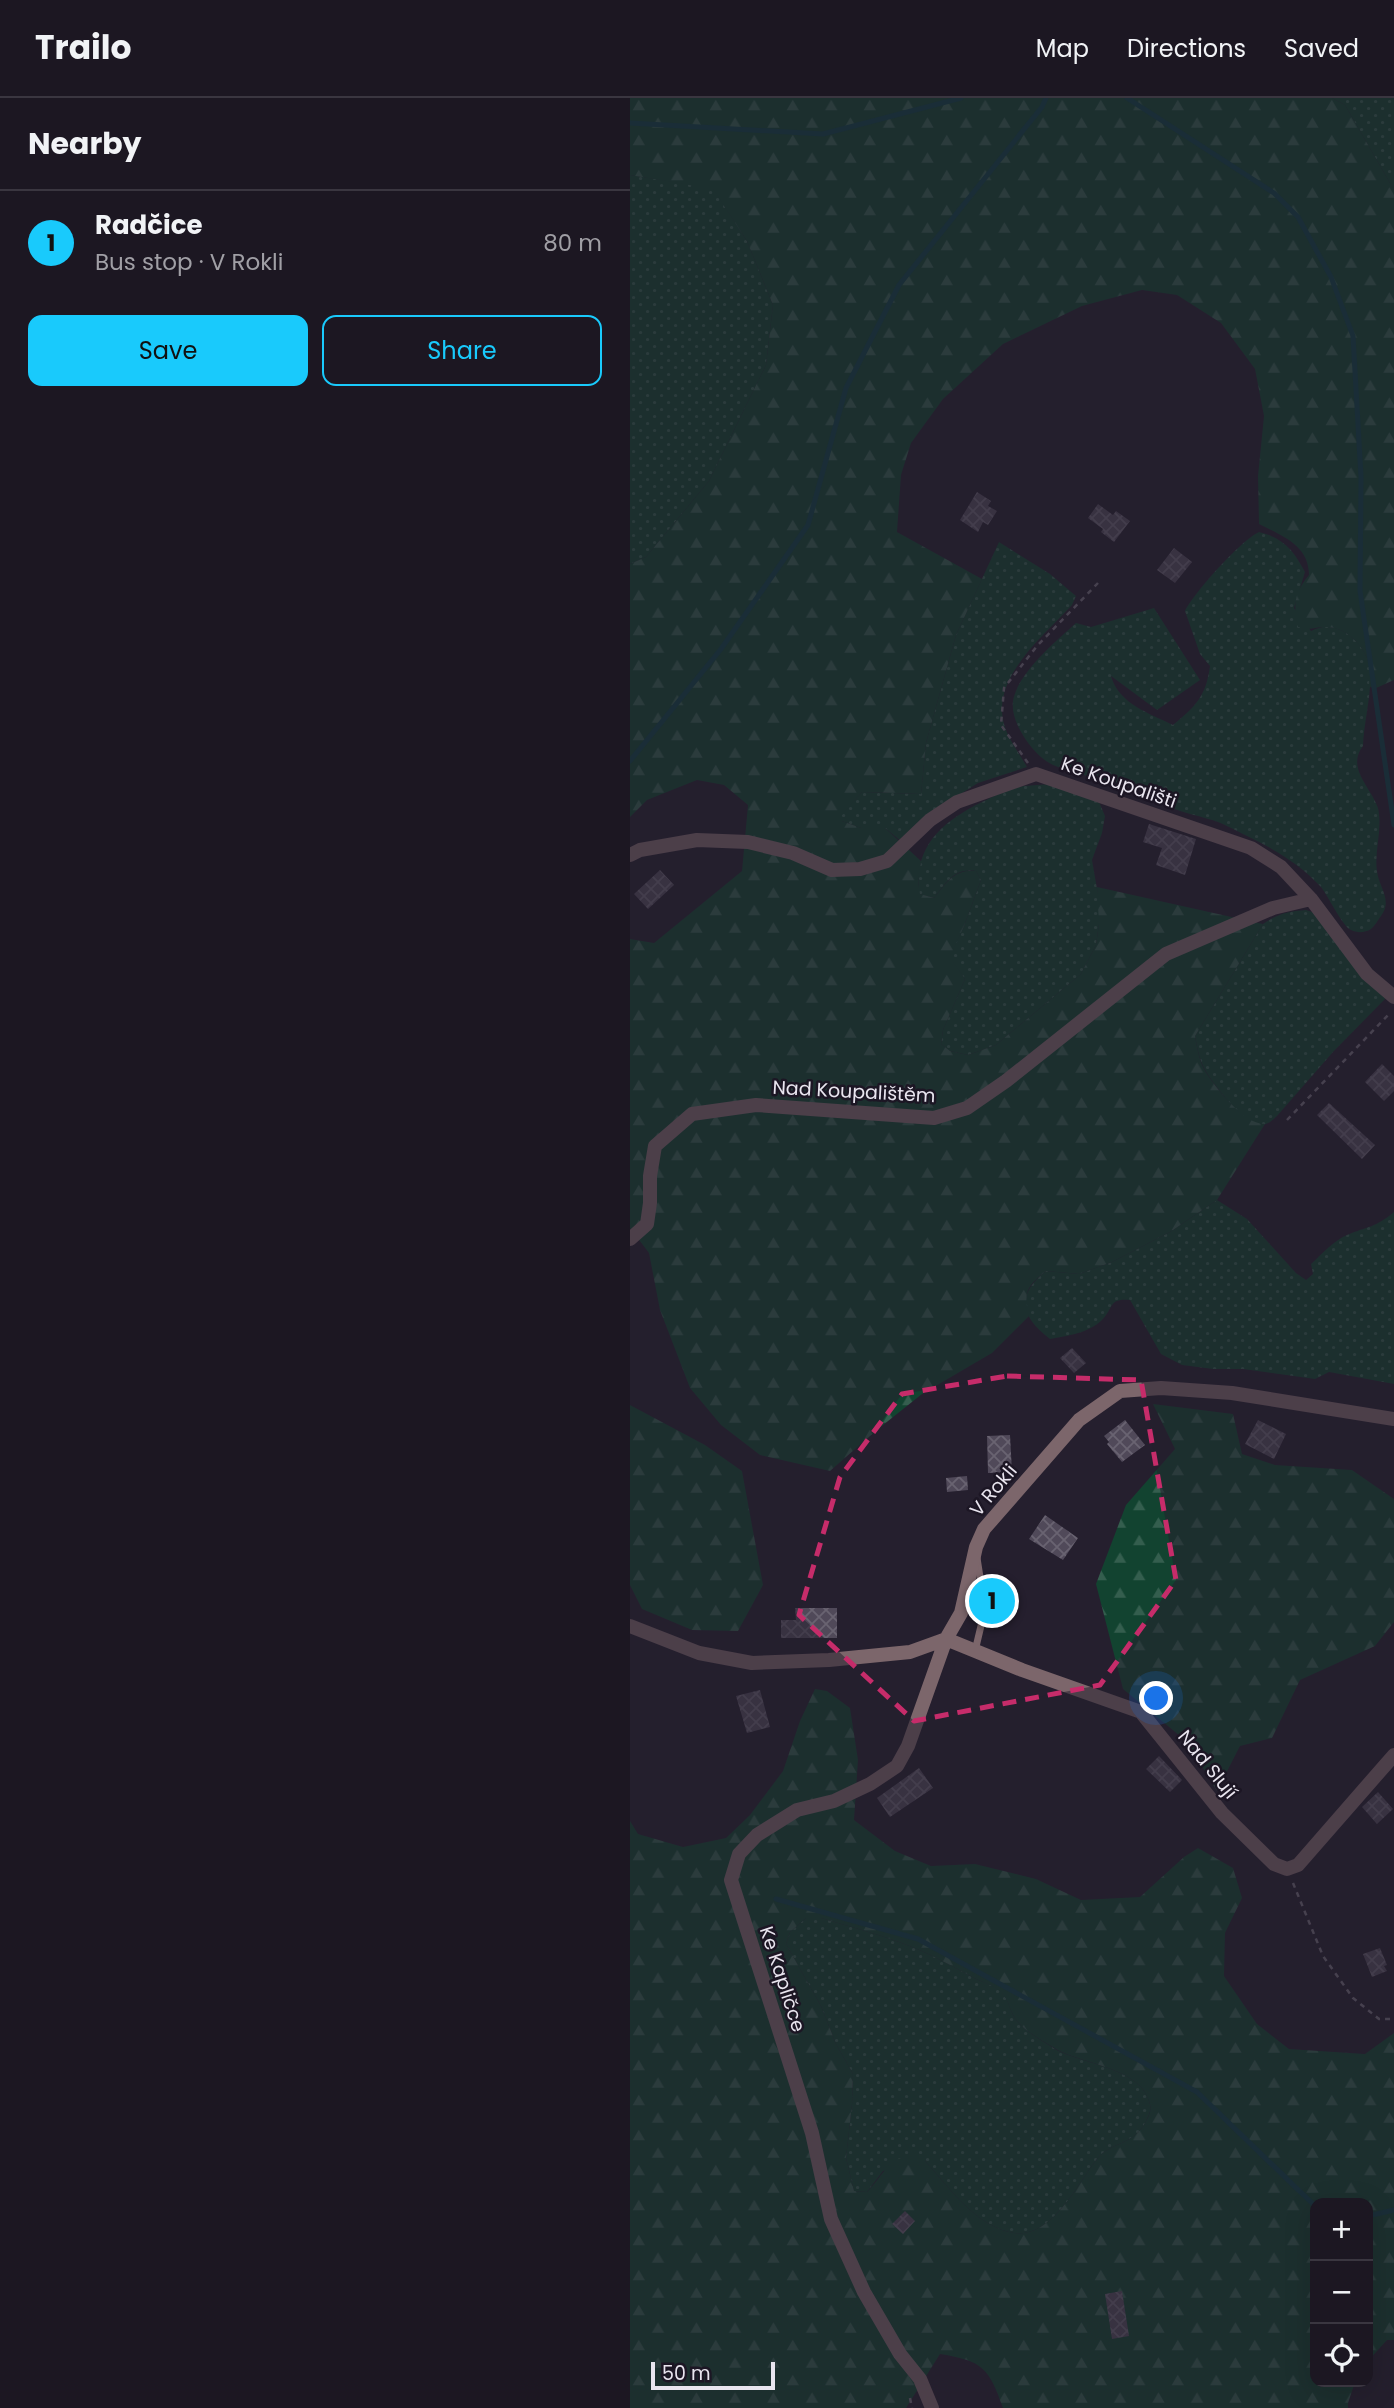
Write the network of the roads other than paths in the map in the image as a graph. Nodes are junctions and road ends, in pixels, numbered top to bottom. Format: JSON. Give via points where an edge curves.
{"nodes":[{"id":1,"x":630,"y":855,"type":"edge"},
{"id":2,"x":1311,"y":899,"type":"junction"},
{"id":3,"x":1394,"y":997,"type":"edge"},
{"id":4,"x":630,"y":1239,"type":"edge"},
{"id":5,"x":1394,"y":1419,"type":"edge"},
{"id":6,"x":976,"y":1547,"type":"junction"},
{"id":7,"x":630,"y":1626,"type":"edge"},
{"id":8,"x":946,"y":1639,"type":"junction"},
{"id":9,"x":975,"y":1651,"type":"junction"},
{"id":10,"x":1394,"y":1755,"type":"edge"},
{"id":11,"x":932,"y":2408,"type":"edge"}],
"edges":[{"from":1,"to":2,"type":"street","name":"Ke Koupališti","via":[[697,840],[748,842],[793,853],[832,870],[860,869],[887,861],[930,820],[957,802],[1036,774],[1251,848],[1281,867]]},
{"from":2,"to":3,"type":"street","name":"Ke Koupališti","via":[[1367,974]]},
{"from":2,"to":4,"type":"street","name":"Nad Koupalištěm","via":[[1273,908],[1166,954],[967,1108],[934,1118],[756,1105],[692,1114],[655,1146],[647,1224]]},
{"from":5,"to":6,"type":"street","name":"V Rokli","via":[[1232,1393],[1161,1388],[1120,1391],[1079,1420],[984,1529]]},
{"from":6,"to":8,"type":"street","name":"V Rokli","via":[[961,1613]]},
{"from":6,"to":9,"type":"lane","via":[[985,1609]]},
{"from":7,"to":8,"type":"street","via":[[699,1654],[752,1663],[910,1652]]},
{"from":8,"to":9,"type":"street","name":"Nad Slují"},
{"from":8,"to":11,"type":"street","name":"Ke Kapličce","via":[[897,1766],[834,1801],[797,1810],[757,1835],[739,1854],[731,1880],[812,2133],[831,2219],[864,2292],[920,2379]]},
{"from":9,"to":10,"type":"street","name":"Nad Slují","via":[[1141,1712],[1222,1813],[1274,1864],[1287,1869],[1298,1865]]}]}
